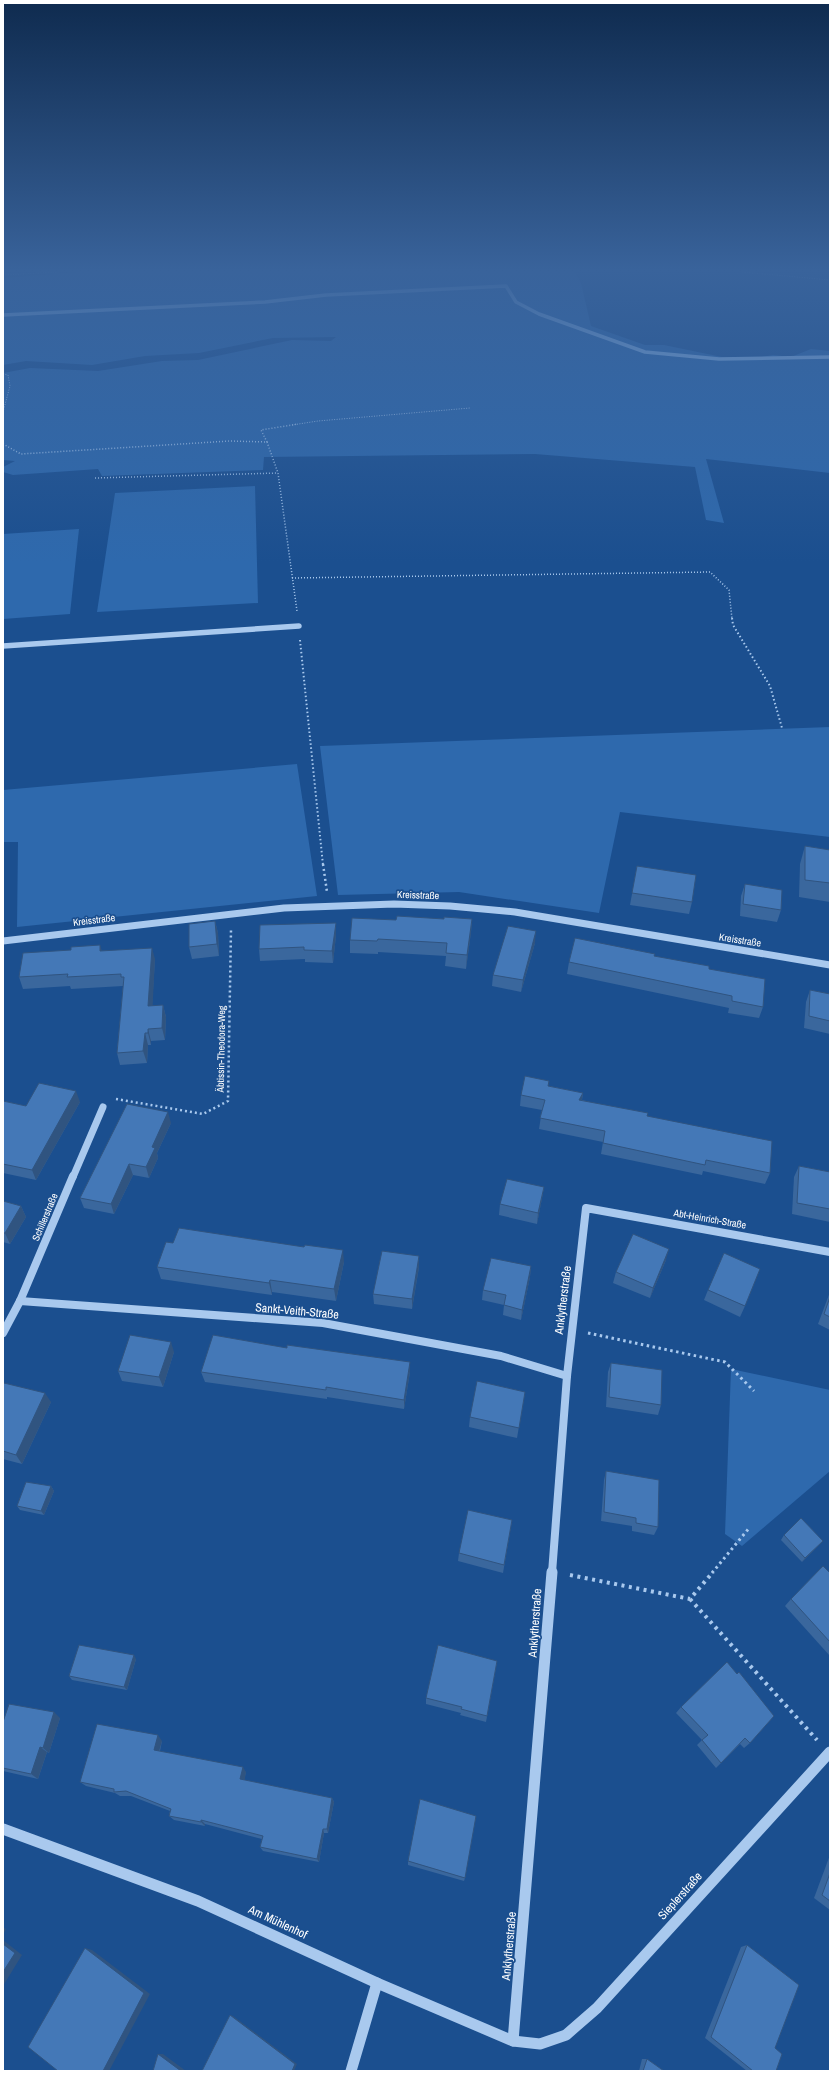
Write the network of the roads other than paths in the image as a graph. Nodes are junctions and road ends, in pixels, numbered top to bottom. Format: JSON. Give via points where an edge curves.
{"nodes":[{"id":1,"x":298,"y":626,"type":"road end"},
{"id":2,"x":3,"y":646,"type":"edge"},
{"id":3,"x":3,"y":942,"type":"edge"},
{"id":4,"x":830,"y":965,"type":"edge"},
{"id":5,"x":103,"y":1107,"type":"road end"},
{"id":6,"x":586,"y":1208,"type":"joint"},
{"id":7,"x":830,"y":1252,"type":"edge"},
{"id":8,"x":20,"y":1301,"type":"junction"},
{"id":9,"x":3,"y":1333,"type":"edge"},
{"id":10,"x":567,"y":1376,"type":"junction"},
{"id":11,"x":830,"y":1753,"type":"edge"},
{"id":12,"x":3,"y":1828,"type":"edge"},
{"id":13,"x":377,"y":1983,"type":"junction"},
{"id":14,"x":513,"y":2041,"type":"junction"},
{"id":15,"x":540,"y":2044,"type":"joint"},
{"id":16,"x":351,"y":2071,"type":"edge"}],
"edges":[{"from":1,"to":2,"type":"street"},
{"from":3,"to":4,"type":"street","name":"Kreisstraße","via":[[231,913],[394,904],[514,912]]},
{"from":5,"to":8,"type":"street","name":"Schillerstraße"},
{"from":6,"to":7,"type":"street","name":"Abt-Heinrich-Straße"},
{"from":6,"to":10,"type":"street","name":"Anklytherstraße"},
{"from":8,"to":9,"type":"street","name":"Schillerstraße"},
{"from":8,"to":10,"type":"street","name":"Sankt-Veith-Straße","via":[[323,1323],[501,1356]]},
{"from":10,"to":14,"type":"street","name":"Anklytherstraße"},
{"from":11,"to":15,"type":"street","name":"Sieplerstraße","via":[[597,2008],[566,2035]]},
{"from":12,"to":13,"type":"street","name":"Am Mühlenhof","via":[[198,1901]]},
{"from":13,"to":14,"type":"street","name":"Am Mühlenhof"},
{"from":13,"to":16,"type":"street"},
{"from":14,"to":15,"type":"street","name":"Am Mühlenhof"}]}
